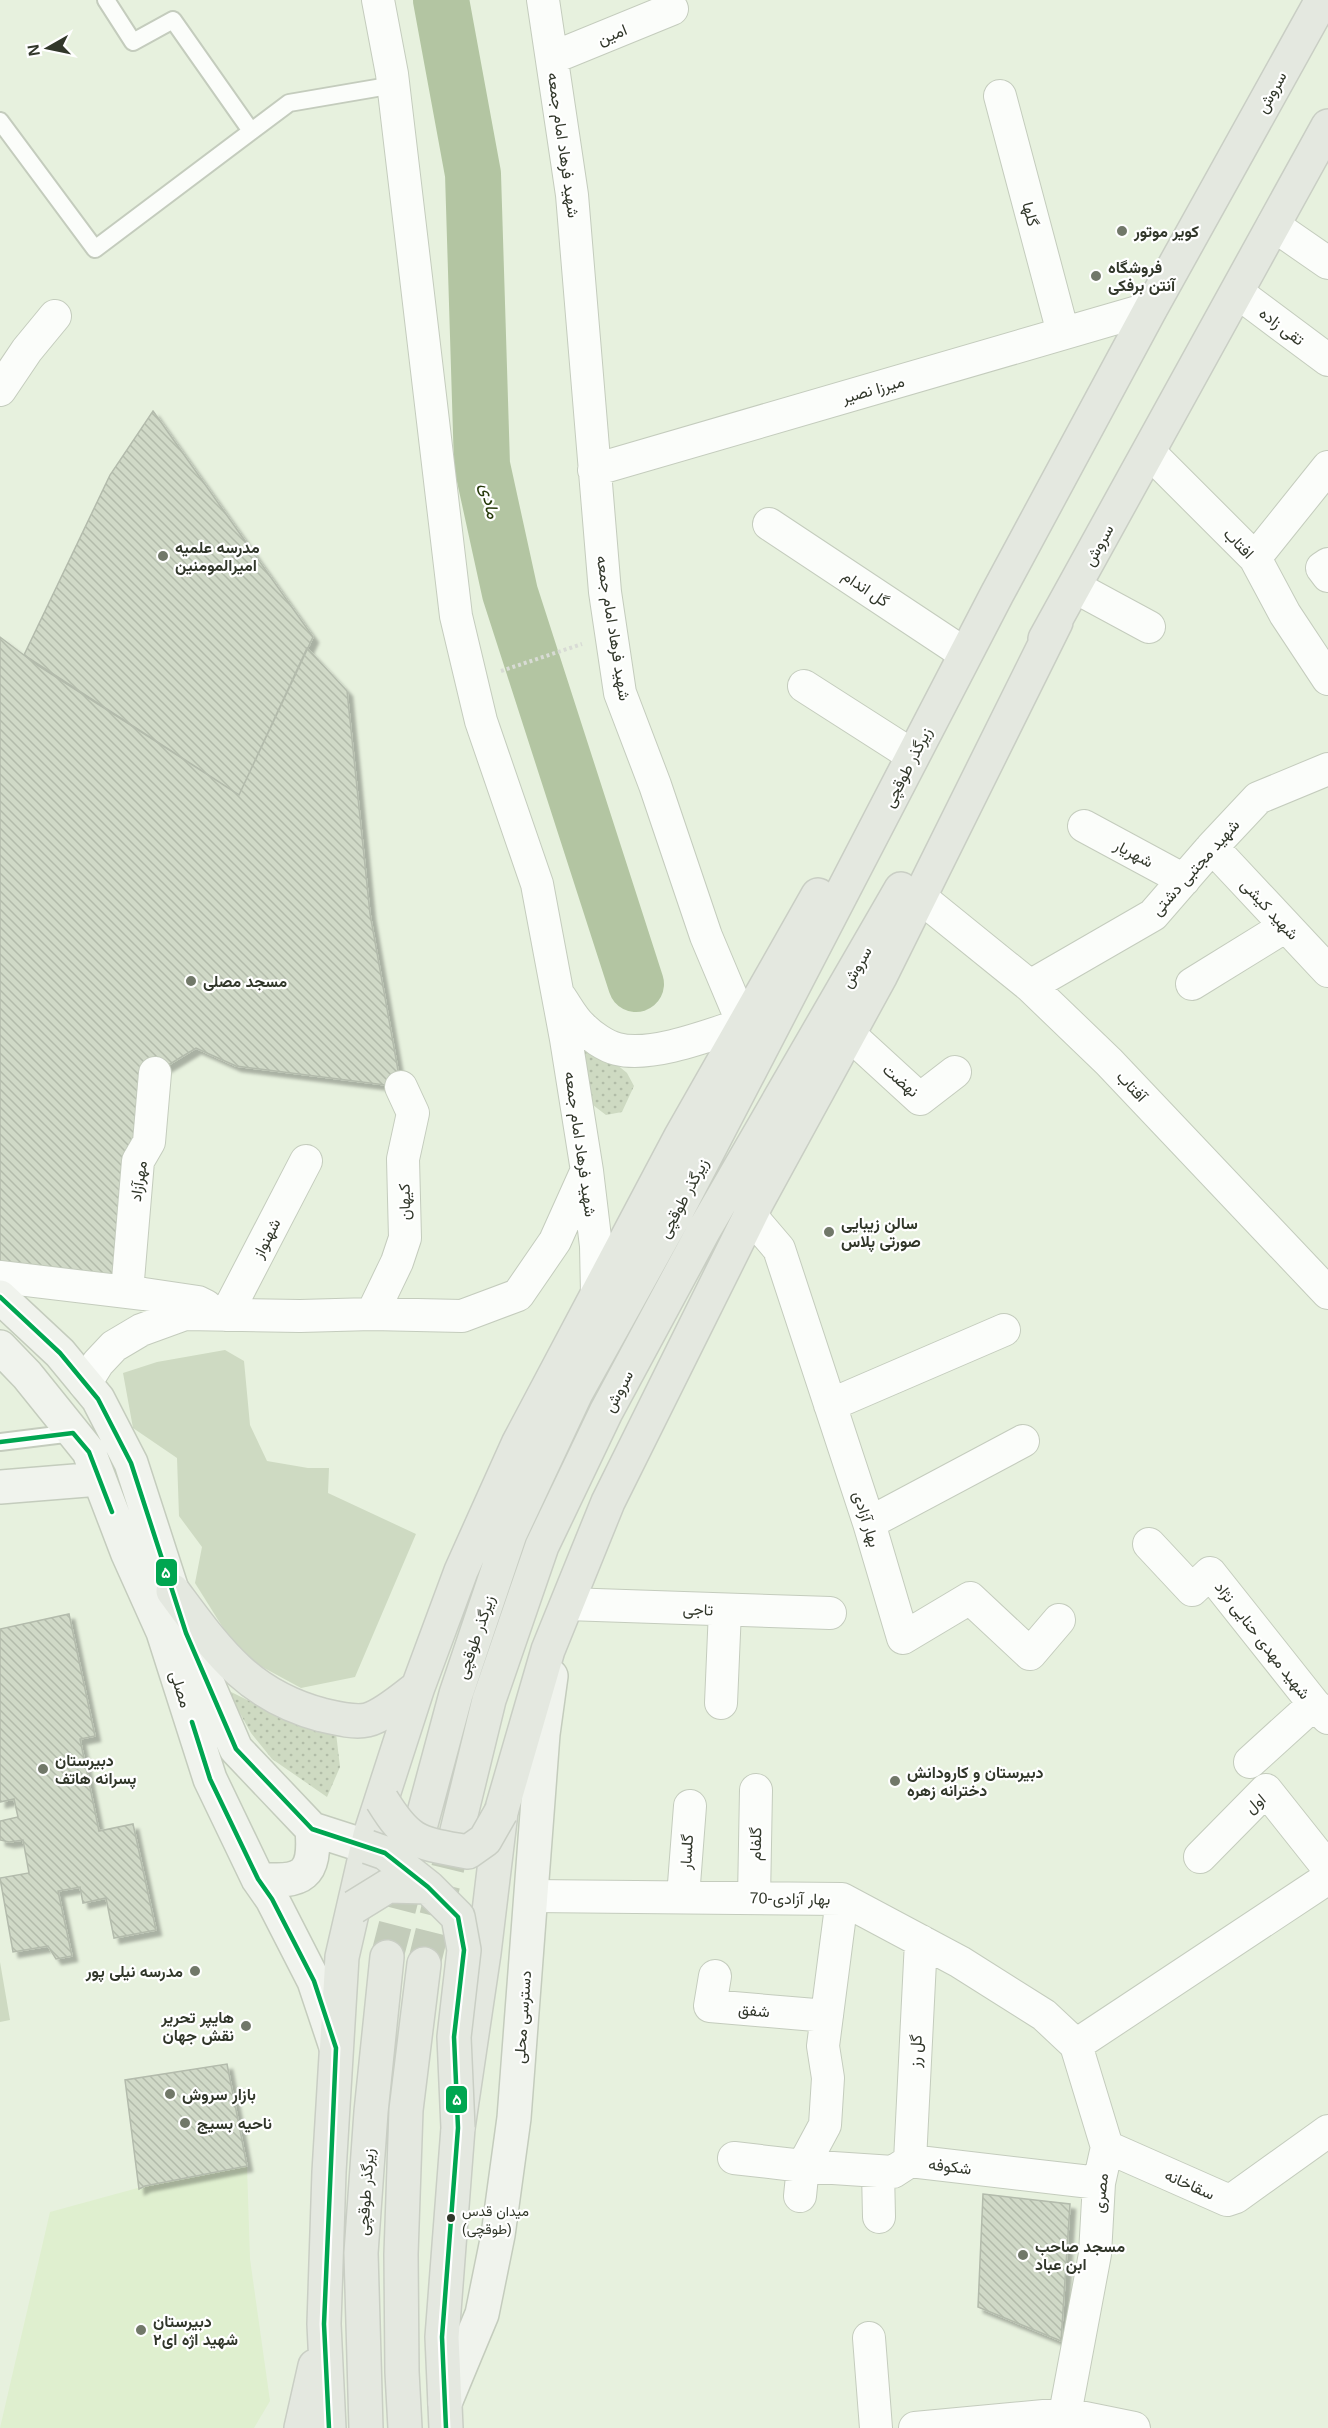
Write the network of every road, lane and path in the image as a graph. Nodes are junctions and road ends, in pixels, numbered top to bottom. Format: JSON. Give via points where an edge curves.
{"nodes":[{"id":1,"x":106,"y":0,"type":"edge"},
{"id":2,"x":378,"y":0,"type":"edge"},
{"id":3,"x":543,"y":0,"type":"edge"},
{"id":4,"x":672,"y":9,"type":"dead end"},
{"id":5,"x":1319,"y":14,"type":"edge"},
{"id":6,"x":552,"y":58,"type":"junction"},
{"id":7,"x":394,"y":85,"type":"junction"},
{"id":8,"x":999,"y":96,"type":"dead end"},
{"id":9,"x":0,"y":121,"type":"edge"},
{"id":10,"x":1328,"y":126,"type":"edge"},
{"id":11,"x":251,"y":131,"type":"junction"},
{"id":12,"x":1273,"y":225,"type":"junction"},
{"id":13,"x":1328,"y":263,"type":"edge"},
{"id":14,"x":1237,"y":291,"type":"junction"},
{"id":15,"x":1151,"y":308,"type":"junction"},
{"id":16,"x":55,"y":316,"type":"dead end"},
{"id":17,"x":1064,"y":333,"type":"junction"},
{"id":18,"x":1328,"y":360,"type":"edge"},
{"id":19,"x":0,"y":390,"type":"edge"},
{"id":20,"x":1149,"y":452,"type":"junction"},
{"id":21,"x":1328,"y":467,"type":"edge"},
{"id":22,"x":594,"y":470,"type":"junction"},
{"id":23,"x":769,"y":524,"type":"dead end"},
{"id":24,"x":1255,"y":558,"type":"junction"},
{"id":25,"x":1328,"y":564,"type":"edge"},
{"id":26,"x":1328,"y":576,"type":"edge"},
{"id":27,"x":1075,"y":587,"type":"junction"},
{"id":28,"x":997,"y":594,"type":"junction"},
{"id":29,"x":1056,"y":622,"type":"junction"},
{"id":30,"x":1149,"y":627,"type":"dead end"},
{"id":31,"x":612,"y":634,"type":"junction"},
{"id":32,"x":962,"y":652,"type":"junction"},
{"id":33,"x":1328,"y":679,"type":"edge"},
{"id":34,"x":472,"y":681,"type":"junction"},
{"id":35,"x":804,"y":686,"type":"dead end"},
{"id":36,"x":904,"y":750,"type":"junction"},
{"id":37,"x":1328,"y":769,"type":"edge"},
{"id":38,"x":1084,"y":826,"type":"dead end"},
{"id":39,"x":1212,"y":847,"type":"junction"},
{"id":40,"x":1184,"y":880,"type":"junction"},
{"id":41,"x":920,"y":897,"type":"junction"},
{"id":42,"x":1286,"y":926,"type":"junction"},
{"id":43,"x":1328,"y":971,"type":"edge"},
{"id":44,"x":1192,"y":984,"type":"dead end"},
{"id":45,"x":1030,"y":986,"type":"junction"},
{"id":46,"x":558,"y":994,"type":"junction"},
{"id":47,"x":744,"y":1024,"type":"junction"},
{"id":48,"x":849,"y":1034,"type":"junction"},
{"id":49,"x":155,"y":1072,"type":"dead end"},
{"id":50,"x":955,"y":1072,"type":"dead end"},
{"id":51,"x":400,"y":1087,"type":"dead end"},
{"id":52,"x":306,"y":1161,"type":"dead end"},
{"id":53,"x":587,"y":1171,"type":"junction"},
{"id":54,"x":750,"y":1215,"type":"junction"},
{"id":55,"x":0,"y":1277,"type":"edge"},
{"id":56,"x":127,"y":1292,"type":"junction"},
{"id":57,"x":1328,"y":1293,"type":"edge"},
{"id":58,"x":597,"y":1294,"type":"junction"},
{"id":59,"x":0,"y":1297,"type":"edge"},
{"id":60,"x":372,"y":1314,"type":"junction"},
{"id":61,"x":226,"y":1315,"type":"junction"},
{"id":62,"x":1004,"y":1330,"type":"dead end"},
{"id":63,"x":0,"y":1347,"type":"edge"},
{"id":64,"x":85,"y":1384,"type":"junction"},
{"id":65,"x":830,"y":1405,"type":"junction"},
{"id":66,"x":73,"y":1433,"type":"junction"},
{"id":67,"x":0,"y":1442,"type":"edge"},
{"id":68,"x":1023,"y":1442,"type":"dead end"},
{"id":69,"x":99,"y":1479,"type":"junction"},
{"id":70,"x":0,"y":1487,"type":"edge"},
{"id":71,"x":869,"y":1523,"type":"junction"},
{"id":72,"x":1149,"y":1544,"type":"dead end"},
{"id":73,"x":173,"y":1591,"type":"junction"},
{"id":74,"x":725,"y":1610,"type":"junction"},
{"id":75,"x":563,"y":1613,"type":"junction"},
{"id":76,"x":830,"y":1613,"type":"dead end"},
{"id":77,"x":1059,"y":1620,"type":"dead end"},
{"id":78,"x":418,"y":1687,"type":"junction"},
{"id":79,"x":722,"y":1703,"type":"dead end"},
{"id":80,"x":1321,"y":1711,"type":"edge"},
{"id":81,"x":1250,"y":1762,"type":"dead end"},
{"id":82,"x":756,"y":1790,"type":"dead end"},
{"id":83,"x":382,"y":1800,"type":"junction"},
{"id":84,"x":690,"y":1806,"type":"dead end"},
{"id":85,"x":501,"y":1812,"type":"junction"},
{"id":86,"x":421,"y":1824,"type":"tunnel mouth"},
{"id":87,"x":312,"y":1829,"type":"junction"},
{"id":88,"x":455,"y":1839,"type":"tunnel mouth"},
{"id":89,"x":368,"y":1847,"type":"junction"},
{"id":90,"x":1200,"y":1857,"type":"dead end"},
{"id":91,"x":1328,"y":1868,"type":"edge"},
{"id":92,"x":1328,"y":1878,"type":"edge"},
{"id":93,"x":258,"y":1879,"type":"junction"},
{"id":94,"x":428,"y":1887,"type":"junction"},
{"id":95,"x":532,"y":1896,"type":"junction"},
{"id":96,"x":683,"y":1897,"type":"junction"},
{"id":97,"x":754,"y":1898,"type":"junction"},
{"id":98,"x":842,"y":1899,"type":"junction"},
{"id":99,"x":354,"y":1907,"type":"junction"},
{"id":100,"x":921,"y":1941,"type":"junction"},
{"id":101,"x":387,"y":1957,"type":"tunnel mouth"},
{"id":102,"x":424,"y":1964,"type":"tunnel mouth"},
{"id":103,"x":715,"y":1976,"type":"dead end"},
{"id":104,"x":827,"y":2016,"type":"junction"},
{"id":105,"x":1076,"y":2045,"type":"junction"},
{"id":106,"x":336,"y":2048,"type":"junction"},
{"id":107,"x":458,"y":2128,"type":"junction"},
{"id":108,"x":1328,"y":2130,"type":"edge"},
{"id":109,"x":1107,"y":2147,"type":"junction"},
{"id":110,"x":734,"y":2158,"type":"dead end"},
{"id":111,"x":910,"y":2161,"type":"junction"},
{"id":112,"x":878,"y":2171,"type":"junction"},
{"id":113,"x":801,"y":2181,"type":"junction"},
{"id":114,"x":1100,"y":2183,"type":"junction"},
{"id":115,"x":879,"y":2217,"type":"dead end"},
{"id":116,"x":324,"y":2324,"type":"junction"},
{"id":117,"x":869,"y":2338,"type":"dead end"},
{"id":118,"x":1065,"y":2414,"type":"junction"},
{"id":119,"x":449,"y":2420,"type":"edge"},
{"id":120,"x":301,"y":2428,"type":"edge"},
{"id":121,"x":330,"y":2428,"type":"edge"},
{"id":122,"x":366,"y":2428,"type":"edge"},
{"id":123,"x":405,"y":2428,"type":"edge"},
{"id":124,"x":876,"y":2428,"type":"edge"},
{"id":125,"x":915,"y":2428,"type":"edge"},
{"id":126,"x":1134,"y":2428,"type":"edge"}],
"edges":[{"from":1,"to":11,"type":"lane","via":[[133,42],[173,20]]},
{"from":2,"to":7,"type":"street","name":"شهید فرهاد امام جمعه"},
{"from":3,"to":6,"type":"street","name":"شهید فرهاد امام جمعه"},
{"from":4,"to":6,"type":"street","name":"امین"},
{"from":5,"to":15,"type":"main road","name":"سروش"},
{"from":6,"to":22,"type":"street","name":"شهید فرهاد امام جمعه","via":[[573,195]]},
{"from":7,"to":11,"type":"lane","via":[[289,103]]},
{"from":7,"to":34,"type":"street","name":"شهید فرهاد امام جمعه","via":[[456,616]]},
{"from":8,"to":17,"type":"street","name":"گلها"},
{"from":9,"to":11,"type":"lane","via":[[95,249]]},
{"from":10,"to":12,"type":"main road","name":"سروش"},
{"from":12,"to":13,"type":"street"},
{"from":12,"to":14,"type":"main road","name":"سروش"},
{"from":14,"to":18,"type":"street","name":"تقی زاده"},
{"from":14,"to":20,"type":"main road","name":"سروش"},
{"from":15,"to":17,"type":"street","name":"میرزا نصیر"},
{"from":15,"to":28,"type":"main road","name":"سروش"},
{"from":16,"to":19,"type":"street"},
{"from":17,"to":22,"type":"street","name":"میرزا نصیر"},
{"from":20,"to":24,"type":"street","name":"افتاب"},
{"from":20,"to":27,"type":"main road","name":"سروش"},
{"from":21,"to":24,"type":"street"},
{"from":22,"to":31,"type":"street","name":"شهید فرهاد امام جمعه"},
{"from":23,"to":32,"type":"street","name":"گل اندام"},
{"from":24,"to":33,"type":"street","name":"افتاب"},
{"from":25,"to":26,"type":"street","via":[[1322,568]]},
{"from":27,"to":29,"type":"main road","name":"سروش"},
{"from":27,"to":30,"type":"street"},
{"from":28,"to":32,"type":"main road"},
{"from":28,"to":86,"type":"main road","name":"زیرگذر طوقچی","via":[[678,1209],[576,1393],[510,1534],[456,1694]]},
{"from":29,"to":41,"type":"main road"},
{"from":29,"to":88,"type":"main road","name":"سروش","via":[[704,1230],[606,1412],[542,1546],[489,1701]]},
{"from":31,"to":34,"type":"path"},
{"from":31,"to":47,"type":"street","name":"شهید فرهاد امام جمعه","via":[[620,693],[706,936]]},
{"from":32,"to":36,"type":"main road"},
{"from":34,"to":46,"type":"street","name":"شهید فرهاد امام جمعه","via":[[481,721],[537,884]]},
{"from":35,"to":36,"type":"street"},
{"from":36,"to":47,"type":"main road"},
{"from":37,"to":39,"type":"street","name":"شهید مجتبی دشتی","via":[[1258,798]]},
{"from":38,"to":40,"type":"street","name":"شهریار"},
{"from":39,"to":40,"type":"street","name":"شهید مجتبی دشتی"},
{"from":39,"to":42,"type":"street","name":"شهید کیشی"},
{"from":40,"to":45,"type":"street","name":"شهید مجتبی دشتی","via":[[1153,915]]},
{"from":41,"to":45,"type":"street","name":"آفتاب"},
{"from":41,"to":48,"type":"main road"},
{"from":42,"to":43,"type":"street","name":"شهید کیشی"},
{"from":42,"to":44,"type":"street"},
{"from":45,"to":57,"type":"street","name":"آفتاب","via":[[1109,1062]]},
{"from":46,"to":47,"type":"street","name":"شهید فرهاد امام جمعه","via":[[580,1026],[616,1049],[641,1052]]},
{"from":46,"to":53,"type":"street","name":"شهید فرهاد امام جمعه"},
{"from":47,"to":58,"type":"main road"},
{"from":48,"to":50,"type":"street","name":"نهضت","via":[[920,1100]]},
{"from":48,"to":54,"type":"main road"},
{"from":49,"to":56,"type":"street","name":"مهرآزاد","via":[[149,1142],[138,1161]]},
{"from":51,"to":60,"type":"street","name":"کیهان","via":[[413,1113],[403,1159],[405,1238]]},
{"from":52,"to":61,"type":"street","name":"شهنواز"},
{"from":53,"to":58,"type":"street","name":"شهید فرهاد امام جمعه"},
{"from":53,"to":60,"type":"street","via":[[555,1241],[518,1295],[462,1316]]},
{"from":54,"to":65,"type":"street","name":"بهار آزادی","via":[[779,1249]]},
{"from":54,"to":75,"type":"main road","via":[[608,1502]]},
{"from":55,"to":56,"type":"street"},
{"from":56,"to":61,"type":"street","via":[[198,1302]]},
{"from":58,"to":78,"type":"main road","via":[[518,1444],[461,1570]]},
{"from":59,"to":64,"type":"main road","name":"مصلی","via":[[60,1353]]},
{"from":60,"to":61,"type":"street"},
{"from":61,"to":64,"type":"street","via":[[185,1314],[141,1330],[114,1346]]},
{"from":62,"to":65,"type":"street"},
{"from":63,"to":66,"type":"main road","name":"مصلی"},
{"from":64,"to":73,"type":"main road","name":"مصلی","via":[[98,1399],[131,1463]]},
{"from":65,"to":71,"type":"street","name":"بهار آزادی"},
{"from":66,"to":67,"type":"lane"},
{"from":66,"to":69,"type":"main road","name":"مصلی","via":[[89,1452]]},
{"from":68,"to":71,"type":"street"},
{"from":69,"to":70,"type":"main road"},
{"from":69,"to":93,"type":"main road","name":"مصلی","via":[[163,1632],[210,1779]]},
{"from":71,"to":77,"type":"street","name":"بهار آزادی","via":[[903,1638],[970,1598],[1030,1654]]},
{"from":72,"to":80,"type":"street","name":"شهید مهدی حنایی نژاد","via":[[1192,1590],[1210,1573]]},
{"from":73,"to":78,"type":"main road","via":[[219,1652],[241,1672],[264,1692],[309,1712],[368,1720]]},
{"from":73,"to":87,"type":"main road","name":"مصلی","via":[[186,1633],[236,1749]]},
{"from":74,"to":75,"type":"street","name":"تاجی"},
{"from":74,"to":76,"type":"street","name":"تاجی"},
{"from":74,"to":79,"type":"street"},
{"from":75,"to":85,"type":"main road","via":[[548,1650]]},
{"from":75,"to":95,"type":"main road","name":"دسترسی محلی","via":[[543,1734]]},
{"from":78,"to":83,"type":"main road"},
{"from":80,"to":81,"type":"street"},
{"from":82,"to":97,"type":"street","name":"گلفام"},
{"from":83,"to":85,"type":"main road","bridge":true,"via":[[398,1827],[423,1844],[468,1852],[485,1840]]},
{"from":83,"to":89,"type":"main road"},
{"from":84,"to":96,"type":"street","name":"گلسار"},
{"from":85,"to":107,"type":"main road"},
{"from":87,"to":89,"type":"main road","name":"مصلی"},
{"from":87,"to":93,"type":"main road","via":[[311,1865],[298,1877],[282,1881]]},
{"from":89,"to":94,"type":"main road","bridge":true,"via":[[385,1853]]},
{"from":89,"to":99,"type":"main road"},
{"from":90,"to":91,"type":"street","name":"اول","via":[[1266,1790]]},
{"from":92,"to":105,"type":"street"},
{"from":93,"to":106,"type":"main road","name":"مصلی","via":[[314,1981]]},
{"from":94,"to":99,"type":"main road","bridge":true,"via":[[388,1886]]},
{"from":94,"to":107,"type":"main road","bridge":true,"via":[[458,1917],[464,1950],[454,2037]]},
{"from":95,"to":96,"type":"street","name":"70-بهار آزادی"},
{"from":95,"to":119,"type":"main road","name":"دسترسی محلی","via":[[514,2118],[498,2235],[482,2314]]},
{"from":96,"to":97,"type":"street","name":"70-بهار آزادی"},
{"from":97,"to":98,"type":"street","name":"70-بهار آزادی"},
{"from":98,"to":100,"type":"street","name":"70-بهار آزادی"},
{"from":98,"to":104,"type":"street"},
{"from":99,"to":106,"type":"main road","via":[[342,1957]]},
{"from":100,"to":105,"type":"street","name":"70-بهار آزادی","via":[[1044,2015]]},
{"from":100,"to":111,"type":"street","name":"گل رز"},
{"from":101,"to":122,"type":"main road","name":"زیرگذر طوقچی","via":[[361,2253]]},
{"from":102,"to":123,"type":"main road","via":[[406,2110],[401,2254]]},
{"from":103,"to":104,"type":"street","name":"شفق","via":[[710,2006]]},
{"from":104,"to":113,"type":"street","via":[[823,2046],[828,2078],[825,2125]]},
{"from":105,"to":109,"type":"street","name":"مصری"},
{"from":106,"to":116,"type":"main road"},
{"from":107,"to":119,"type":"main road","via":[[442,2337]]},
{"from":108,"to":109,"type":"street","name":"سقاخانه","via":[[1227,2200]]},
{"from":109,"to":114,"type":"street","name":"مصری"},
{"from":110,"to":113,"type":"street","name":"شکوفه"},
{"from":111,"to":112,"type":"street","name":"شکوفه","via":[[893,2172]]},
{"from":111,"to":114,"type":"street","name":"شکوفه"},
{"from":112,"to":113,"type":"street","name":"شکوفه"},
{"from":112,"to":115,"type":"street"},
{"from":114,"to":118,"type":"street","name":"مصری","via":[[1095,2254]]},
{"from":116,"to":120,"type":"main road"},
{"from":116,"to":121,"type":"main road"},
{"from":117,"to":124,"type":"street"},
{"from":118,"to":125,"type":"street"},
{"from":118,"to":126,"type":"street"}]}
